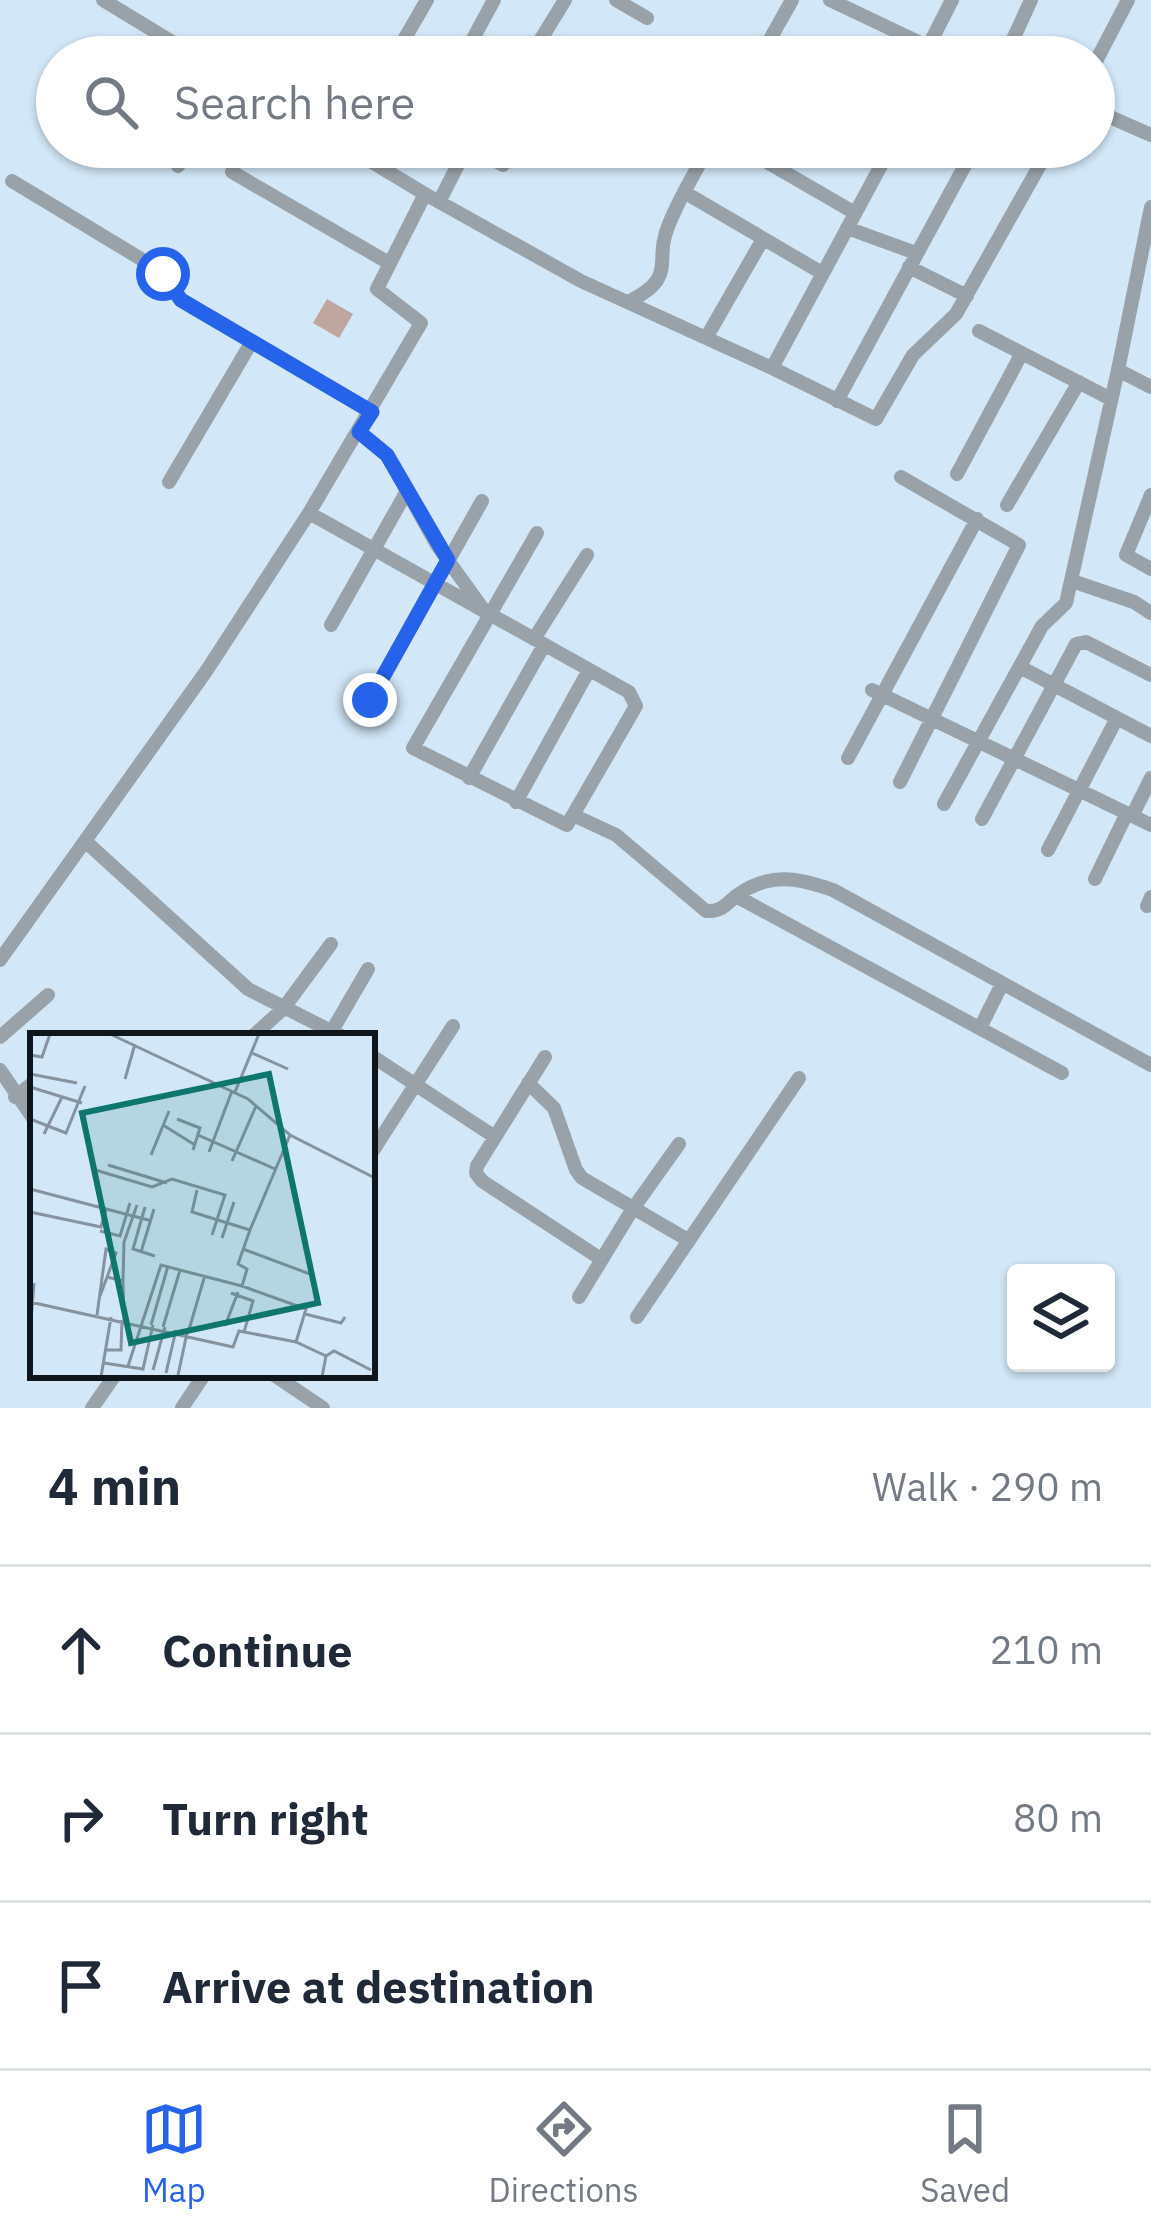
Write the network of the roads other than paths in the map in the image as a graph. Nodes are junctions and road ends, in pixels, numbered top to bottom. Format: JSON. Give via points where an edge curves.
{"nodes":[{"id":1,"x":103,"y":0,"type":"edge"},
{"id":2,"x":427,"y":0,"type":"edge"},
{"id":3,"x":494,"y":0,"type":"edge"},
{"id":4,"x":565,"y":0,"type":"edge"},
{"id":5,"x":616,"y":0,"type":"edge"},
{"id":6,"x":792,"y":0,"type":"edge"},
{"id":7,"x":830,"y":0,"type":"edge"},
{"id":8,"x":876,"y":0,"type":"edge"},
{"id":9,"x":952,"y":0,"type":"edge"},
{"id":10,"x":1031,"y":0,"type":"edge"},
{"id":11,"x":1128,"y":0,"type":"edge"},
{"id":12,"x":647,"y":18,"type":"dead end"},
{"id":13,"x":868,"y":18,"type":"junction"},
{"id":14,"x":162,"y":36,"type":"edge"},
{"id":15,"x":406,"y":36,"type":"edge"},
{"id":16,"x":474,"y":36,"type":"edge"},
{"id":17,"x":543,"y":36,"type":"edge"},
{"id":18,"x":772,"y":36,"type":"edge"},
{"id":19,"x":904,"y":36,"type":"edge"},
{"id":20,"x":944,"y":36,"type":"edge"},
{"id":21,"x":1015,"y":36,"type":"edge"},
{"id":22,"x":1109,"y":36,"type":"edge"},
{"id":23,"x":1115,"y":119,"type":"edge"},
{"id":24,"x":1151,"y":135,"type":"edge"},
{"id":25,"x":382,"y":168,"type":"edge"},
{"id":26,"x":454,"y":168,"type":"edge"},
{"id":27,"x":697,"y":168,"type":"edge"},
{"id":28,"x":773,"y":168,"type":"edge"},
{"id":29,"x":879,"y":168,"type":"edge"},
{"id":30,"x":963,"y":168,"type":"edge"},
{"id":31,"x":1038,"y":168,"type":"edge"},
{"id":32,"x":232,"y":172,"type":"dead end"},
{"id":33,"x":12,"y":181,"type":"dead end"},
{"id":34,"x":684,"y":192,"type":"junction"},
{"id":35,"x":432,"y":198,"type":"junction"},
{"id":36,"x":1151,"y":207,"type":"edge"},
{"id":37,"x":851,"y":220,"type":"junction"},
{"id":38,"x":763,"y":238,"type":"junction"},
{"id":39,"x":913,"y":260,"type":"junction"},
{"id":40,"x":389,"y":263,"type":"junction"},
{"id":41,"x":822,"y":273,"type":"junction"},
{"id":42,"x":967,"y":296,"type":"junction"},
{"id":43,"x":628,"y":302,"type":"junction"},
{"id":44,"x":1132,"y":305,"type":"junction"},
{"id":45,"x":1151,"y":314,"type":"edge"},
{"id":46,"x":979,"y":331,"type":"dead end"},
{"id":47,"x":706,"y":338,"type":"junction"},
{"id":48,"x":251,"y":343,"type":"junction"},
{"id":49,"x":1022,"y":353,"type":"junction"},
{"id":50,"x":772,"y":368,"type":"junction"},
{"id":51,"x":1118,"y":370,"type":"junction"},
{"id":52,"x":1079,"y":382,"type":"junction"},
{"id":53,"x":1151,"y":387,"type":"edge"},
{"id":54,"x":1111,"y":399,"type":"junction"},
{"id":55,"x":837,"y":401,"type":"junction"},
{"id":56,"x":372,"y":412,"type":"junction"},
{"id":57,"x":359,"y":432,"type":"junction"},
{"id":58,"x":957,"y":474,"type":"dead end"},
{"id":59,"x":901,"y":477,"type":"dead end"},
{"id":60,"x":169,"y":482,"type":"dead end"},
{"id":61,"x":407,"y":491,"type":"junction"},
{"id":62,"x":1151,"y":495,"type":"edge"},
{"id":63,"x":482,"y":501,"type":"dead end"},
{"id":64,"x":1007,"y":505,"type":"dead end"},
{"id":65,"x":309,"y":513,"type":"junction"},
{"id":66,"x":977,"y":519,"type":"junction"},
{"id":67,"x":537,"y":533,"type":"dead end"},
{"id":68,"x":374,"y":550,"type":"junction"},
{"id":69,"x":587,"y":555,"type":"dead end"},
{"id":70,"x":448,"y":560,"type":"junction"},
{"id":71,"x":1151,"y":569,"type":"edge"},
{"id":72,"x":1072,"y":581,"type":"junction"},
{"id":73,"x":435,"y":584,"type":"junction"},
{"id":74,"x":1151,"y":613,"type":"edge"},
{"id":75,"x":488,"y":614,"type":"junction"},
{"id":76,"x":332,"y":625,"type":"dead end"},
{"id":77,"x":539,"y":642,"type":"junction"},
{"id":78,"x":1020,"y":667,"type":"junction"},
{"id":79,"x":590,"y":670,"type":"junction"},
{"id":80,"x":1151,"y":675,"type":"edge"},
{"id":81,"x":1054,"y":685,"type":"junction"},
{"id":82,"x":878,"y":693,"type":"junction"},
{"id":83,"x":370,"y":700,"type":"dead end"},
{"id":84,"x":1117,"y":718,"type":"junction"},
{"id":85,"x":934,"y":719,"type":"junction"},
{"id":86,"x":1151,"y":736,"type":"edge"},
{"id":87,"x":980,"y":742,"type":"junction"},
{"id":88,"x":848,"y":758,"type":"dead end"},
{"id":89,"x":1016,"y":759,"type":"junction"},
{"id":90,"x":469,"y":778,"type":"junction"},
{"id":91,"x":1151,"y":778,"type":"edge"},
{"id":92,"x":900,"y":782,"type":"dead end"},
{"id":93,"x":1078,"y":789,"type":"junction"},
{"id":94,"x":516,"y":802,"type":"junction"},
{"id":95,"x":944,"y":804,"type":"dead end"},
{"id":96,"x":1129,"y":814,"type":"junction"},
{"id":97,"x":573,"y":815,"type":"junction"},
{"id":98,"x":982,"y":819,"type":"dead end"},
{"id":99,"x":1151,"y":825,"type":"edge"},
{"id":100,"x":85,"y":841,"type":"junction"},
{"id":101,"x":1048,"y":850,"type":"dead end"},
{"id":102,"x":1095,"y":879,"type":"dead end"},
{"id":103,"x":736,"y":896,"type":"junction"},
{"id":104,"x":331,"y":944,"type":"dead end"},
{"id":105,"x":0,"y":961,"type":"edge"},
{"id":106,"x":368,"y":969,"type":"dead end"},
{"id":107,"x":1003,"y":984,"type":"junction"},
{"id":108,"x":48,"y":995,"type":"dead end"},
{"id":109,"x":283,"y":1009,"type":"junction"},
{"id":110,"x":453,"y":1026,"type":"dead end"},
{"id":111,"x":980,"y":1028,"type":"junction"},
{"id":112,"x":256,"y":1033,"type":"edge"},
{"id":113,"x":332,"y":1033,"type":"edge"},
{"id":114,"x":335,"y":1033,"type":"edge"},
{"id":115,"x":0,"y":1037,"type":"edge"},
{"id":116,"x":545,"y":1057,"type":"dead end"},
{"id":117,"x":375,"y":1058,"type":"edge"},
{"id":118,"x":1151,"y":1065,"type":"edge"},
{"id":119,"x":0,"y":1070,"type":"edge"},
{"id":120,"x":1062,"y":1073,"type":"dead end"},
{"id":121,"x":799,"y":1078,"type":"dead end"},
{"id":122,"x":528,"y":1083,"type":"junction"},
{"id":123,"x":417,"y":1084,"type":"junction"},
{"id":124,"x":30,"y":1085,"type":"edge"},
{"id":125,"x":16,"y":1096,"type":"junction"},
{"id":126,"x":30,"y":1114,"type":"edge"},
{"id":127,"x":495,"y":1137,"type":"junction"},
{"id":128,"x":679,"y":1144,"type":"dead end"},
{"id":129,"x":375,"y":1147,"type":"edge"},
{"id":130,"x":632,"y":1210,"type":"junction"},
{"id":131,"x":688,"y":1240,"type":"junction"},
{"id":132,"x":601,"y":1259,"type":"junction"},
{"id":133,"x":579,"y":1297,"type":"dead end"},
{"id":134,"x":638,"y":1317,"type":"dead end"},
{"id":135,"x":113,"y":1378,"type":"edge"},
{"id":136,"x":202,"y":1378,"type":"edge"},
{"id":137,"x":278,"y":1378,"type":"edge"},
{"id":138,"x":92,"y":1408,"type":"edge"},
{"id":139,"x":182,"y":1408,"type":"edge"},
{"id":140,"x":323,"y":1408,"type":"edge"}],
"edges":[{"from":1,"to":14,"type":"street"},
{"from":2,"to":15,"type":"street"},
{"from":3,"to":16,"type":"street"},
{"from":4,"to":17,"type":"street"},
{"from":5,"to":12,"type":"street"},
{"from":6,"to":18,"type":"street"},
{"from":7,"to":13,"type":"street"},
{"from":8,"to":13,"type":"street"},
{"from":9,"to":20,"type":"street"},
{"from":10,"to":21,"type":"street"},
{"from":11,"to":22,"type":"street"},
{"from":13,"to":19,"type":"street"},
{"from":23,"to":24,"type":"street"},
{"from":25,"to":35,"type":"street"},
{"from":26,"to":35,"type":"street"},
{"from":27,"to":34,"type":"street"},
{"from":28,"to":37,"type":"street"},
{"from":29,"to":37,"type":"street"},
{"from":30,"to":39,"type":"street"},
{"from":31,"to":42,"type":"street"},
{"from":32,"to":40,"type":"street"},
{"from":33,"to":48,"type":"street","via":[[156,268],[181,300]]},
{"from":34,"to":38,"type":"street"},
{"from":34,"to":43,"type":"street","via":[[666,231],[658,280]]},
{"from":35,"to":40,"type":"street"},
{"from":35,"to":43,"type":"street"},
{"from":36,"to":44,"type":"street"},
{"from":37,"to":39,"type":"street"},
{"from":37,"to":41,"type":"street"},
{"from":38,"to":41,"type":"street"},
{"from":38,"to":47,"type":"street"},
{"from":39,"to":42,"type":"street"},
{"from":39,"to":55,"type":"street"},
{"from":40,"to":56,"type":"street","via":[[377,289],[421,322]]},
{"from":41,"to":50,"type":"street"},
{"from":42,"to":55,"type":"street","via":[[913,356],[878,417]]},
{"from":43,"to":47,"type":"street"},
{"from":44,"to":45,"type":"street"},
{"from":44,"to":51,"type":"street"},
{"from":46,"to":49,"type":"street"},
{"from":47,"to":50,"type":"street"},
{"from":48,"to":56,"type":"street"},
{"from":48,"to":60,"type":"street"},
{"from":49,"to":52,"type":"street"},
{"from":49,"to":58,"type":"street"},
{"from":50,"to":55,"type":"street"},
{"from":51,"to":53,"type":"street"},
{"from":51,"to":54,"type":"street"},
{"from":52,"to":54,"type":"street"},
{"from":52,"to":64,"type":"street"},
{"from":54,"to":72,"type":"street"},
{"from":56,"to":57,"type":"street"},
{"from":57,"to":61,"type":"street","via":[[387,455]]},
{"from":57,"to":65,"type":"street"},
{"from":59,"to":66,"type":"street"},
{"from":61,"to":68,"type":"street"},
{"from":61,"to":70,"type":"street"},
{"from":62,"to":71,"type":"street","via":[[1126,555]]},
{"from":63,"to":70,"type":"street"},
{"from":65,"to":68,"type":"street"},
{"from":65,"to":100,"type":"street"},
{"from":66,"to":82,"type":"street"},
{"from":66,"to":85,"type":"street","via":[[1019,550]]},
{"from":67,"to":75,"type":"street"},
{"from":68,"to":73,"type":"street"},
{"from":68,"to":76,"type":"street"},
{"from":69,"to":77,"type":"street"},
{"from":70,"to":73,"type":"street"},
{"from":70,"to":75,"type":"street"},
{"from":72,"to":74,"type":"street"},
{"from":72,"to":78,"type":"street","via":[[1066,603],[1042,626]]},
{"from":73,"to":75,"type":"street"},
{"from":73,"to":83,"type":"street"},
{"from":75,"to":77,"type":"street"},
{"from":75,"to":90,"type":"street","via":[[413,748]]},
{"from":77,"to":79,"type":"street"},
{"from":77,"to":90,"type":"street"},
{"from":78,"to":81,"type":"street"},
{"from":78,"to":87,"type":"street"},
{"from":79,"to":94,"type":"street"},
{"from":79,"to":97,"type":"street","via":[[629,692],[636,706]]},
{"from":80,"to":81,"type":"street","via":[[1082,641]]},
{"from":81,"to":84,"type":"street"},
{"from":81,"to":89,"type":"street"},
{"from":82,"to":85,"type":"street"},
{"from":82,"to":88,"type":"street"},
{"from":84,"to":86,"type":"street"},
{"from":84,"to":93,"type":"street"},
{"from":85,"to":87,"type":"street"},
{"from":85,"to":92,"type":"street"},
{"from":87,"to":89,"type":"street"},
{"from":87,"to":95,"type":"street"},
{"from":89,"to":93,"type":"street"},
{"from":89,"to":98,"type":"street"},
{"from":90,"to":94,"type":"street"},
{"from":91,"to":96,"type":"street"},
{"from":93,"to":96,"type":"street"},
{"from":93,"to":101,"type":"street"},
{"from":94,"to":97,"type":"street","via":[[567,825]]},
{"from":96,"to":99,"type":"street"},
{"from":96,"to":102,"type":"street"},
{"from":97,"to":103,"type":"street","via":[[616,835],[706,911]]},
{"from":100,"to":105,"type":"street"},
{"from":100,"to":109,"type":"street","via":[[248,989]]},
{"from":103,"to":107,"type":"street","via":[[760,882],[814,883]]},
{"from":103,"to":111,"type":"street"},
{"from":104,"to":109,"type":"street"},
{"from":106,"to":114,"type":"street"},
{"from":107,"to":111,"type":"street"},
{"from":107,"to":118,"type":"street"},
{"from":108,"to":115,"type":"street"},
{"from":109,"to":112,"type":"street"},
{"from":109,"to":113,"type":"street"},
{"from":110,"to":123,"type":"street"},
{"from":111,"to":120,"type":"street"},
{"from":116,"to":122,"type":"street"},
{"from":117,"to":123,"type":"street"},
{"from":119,"to":125,"type":"street"},
{"from":121,"to":131,"type":"street"},
{"from":122,"to":127,"type":"street"},
{"from":122,"to":130,"type":"street","via":[[554,1108],[582,1178]]},
{"from":123,"to":127,"type":"street"},
{"from":123,"to":129,"type":"street"},
{"from":124,"to":125,"type":"street"},
{"from":125,"to":126,"type":"street"},
{"from":127,"to":132,"type":"street","via":[[477,1176]]},
{"from":128,"to":130,"type":"street"},
{"from":130,"to":131,"type":"street"},
{"from":130,"to":132,"type":"street"},
{"from":131,"to":134,"type":"street"},
{"from":132,"to":133,"type":"street"},
{"from":135,"to":138,"type":"street"},
{"from":136,"to":139,"type":"street"},
{"from":137,"to":140,"type":"street"}]}
